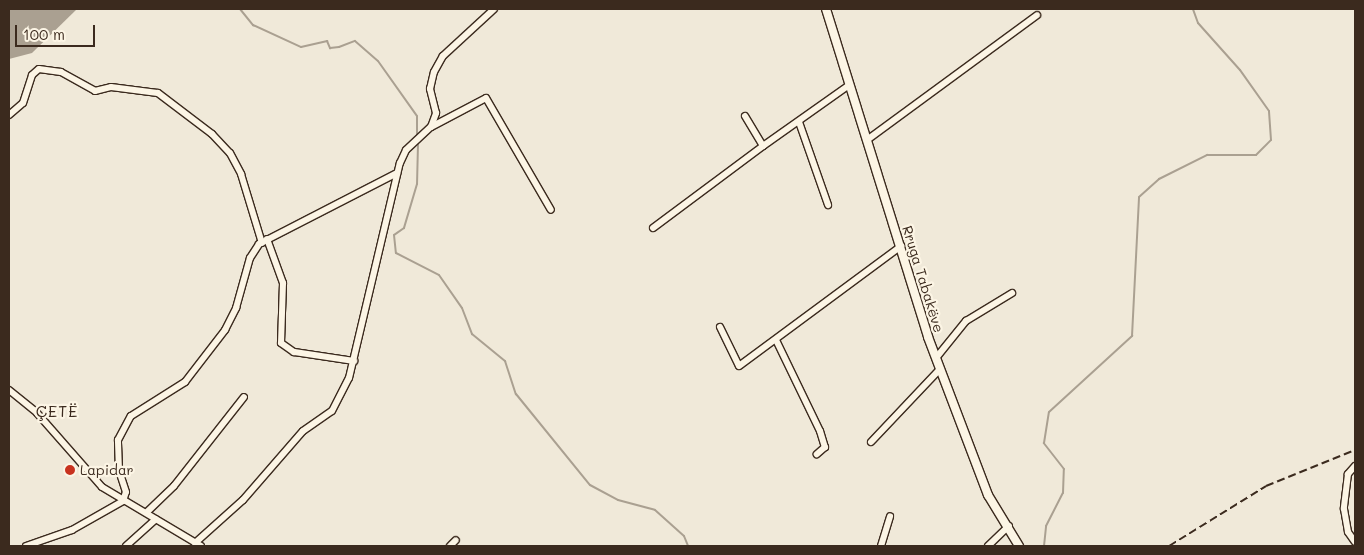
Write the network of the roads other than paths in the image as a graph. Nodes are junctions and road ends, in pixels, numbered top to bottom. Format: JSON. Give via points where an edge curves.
{"nodes":[{"id":1,"x":494,"y":9,"type":"edge"},
{"id":2,"x":826,"y":9,"type":"edge"},
{"id":3,"x":1037,"y":16,"type":"dead end"},
{"id":4,"x":849,"y":85,"type":"junction"},
{"id":5,"x":9,"y":115,"type":"edge"},
{"id":6,"x":745,"y":116,"type":"dead end"},
{"id":7,"x":799,"y":122,"type":"junction"},
{"id":8,"x":431,"y":127,"type":"junction"},
{"id":9,"x":867,"y":140,"type":"junction"},
{"id":10,"x":763,"y":146,"type":"junction"},
{"id":11,"x":397,"y":174,"type":"junction"},
{"id":12,"x":828,"y":205,"type":"dead end"},
{"id":13,"x":551,"y":210,"type":"dead end"},
{"id":14,"x":653,"y":228,"type":"dead end"},
{"id":15,"x":264,"y":241,"type":"junction"},
{"id":16,"x":901,"y":246,"type":"junction"},
{"id":17,"x":1012,"y":292,"type":"dead end"},
{"id":18,"x":720,"y":327,"type":"dead end"},
{"id":19,"x":776,"y":340,"type":"junction"},
{"id":20,"x":936,"y":358,"type":"junction"},
{"id":21,"x":354,"y":361,"type":"junction"},
{"id":22,"x":940,"y":369,"type":"junction"},
{"id":23,"x":9,"y":390,"type":"edge"},
{"id":24,"x":244,"y":397,"type":"dead end"},
{"id":25,"x":871,"y":442,"type":"dead end"},
{"id":26,"x":817,"y":454,"type":"dead end"},
{"id":27,"x":1355,"y":466,"type":"edge"},
{"id":28,"x":123,"y":501,"type":"junction"},
{"id":29,"x":147,"y":512,"type":"junction"},
{"id":30,"x":890,"y":516,"type":"dead end"},
{"id":31,"x":156,"y":519,"type":"junction"},
{"id":32,"x":1008,"y":526,"type":"junction"},
{"id":33,"x":456,"y":540,"type":"dead end"},
{"id":34,"x":1355,"y":542,"type":"edge"},
{"id":35,"x":198,"y":545,"type":"edge"},
{"id":36,"x":26,"y":546,"type":"edge"},
{"id":37,"x":126,"y":546,"type":"edge"},
{"id":38,"x":450,"y":546,"type":"edge"},
{"id":39,"x":881,"y":546,"type":"edge"},
{"id":40,"x":988,"y":546,"type":"edge"},
{"id":41,"x":1019,"y":546,"type":"edge"}],
"edges":[{"from":1,"to":8,"type":"street","via":[[443,56],[430,88],[436,113]]},
{"from":2,"to":4,"type":"street","name":"Rruga Tabakëve"},
{"from":3,"to":9,"type":"street"},
{"from":4,"to":7,"type":"street"},
{"from":4,"to":9,"type":"street","name":"Rruga Tabakëve"},
{"from":5,"to":15,"type":"street","via":[[23,103],[32,75],[39,68],[61,72],[95,91],[111,87],[158,93],[212,134],[230,153],[241,174]]},
{"from":6,"to":10,"type":"street"},
{"from":7,"to":10,"type":"street"},
{"from":7,"to":12,"type":"street"},
{"from":8,"to":11,"type":"street","via":[[406,150]]},
{"from":8,"to":13,"type":"street","via":[[486,98]]},
{"from":9,"to":16,"type":"street","name":"Rruga Tabakëve"},
{"from":10,"to":14,"type":"street"},
{"from":11,"to":15,"type":"street"},
{"from":11,"to":21,"type":"street"},
{"from":15,"to":21,"type":"street","via":[[283,283],[281,344],[294,352]]},
{"from":15,"to":28,"type":"street","via":[[250,258],[236,308],[225,330],[185,382],[131,416],[118,440],[116,455],[126,492]]},
{"from":16,"to":19,"type":"street"},
{"from":16,"to":20,"type":"street","name":"Rruga Tabakëve"},
{"from":17,"to":20,"type":"street","via":[[966,321]]},
{"from":18,"to":19,"type":"street","via":[[739,366]]},
{"from":19,"to":26,"type":"street","via":[[820,432],[825,447]]},
{"from":20,"to":22,"type":"street","name":"Rruga Tabakëve"},
{"from":21,"to":35,"type":"street","via":[[332,411],[303,432]]},
{"from":22,"to":25,"type":"street"},
{"from":22,"to":32,"type":"street","name":"Rruga Tabakëve","via":[[988,495]]},
{"from":23,"to":28,"type":"street","via":[[42,418],[90,476]]},
{"from":24,"to":29,"type":"street","via":[[174,486]]},
{"from":27,"to":34,"type":"street","via":[[1348,474],[1344,509],[1348,532]]},
{"from":28,"to":29,"type":"street"},
{"from":28,"to":36,"type":"street","via":[[72,530]]},
{"from":29,"to":31,"type":"street"},
{"from":30,"to":39,"type":"street"},
{"from":31,"to":35,"type":"street"},
{"from":31,"to":37,"type":"street"},
{"from":32,"to":40,"type":"street"},
{"from":32,"to":41,"type":"street","name":"Rruga Tabakëve"},
{"from":33,"to":38,"type":"street"}]}
